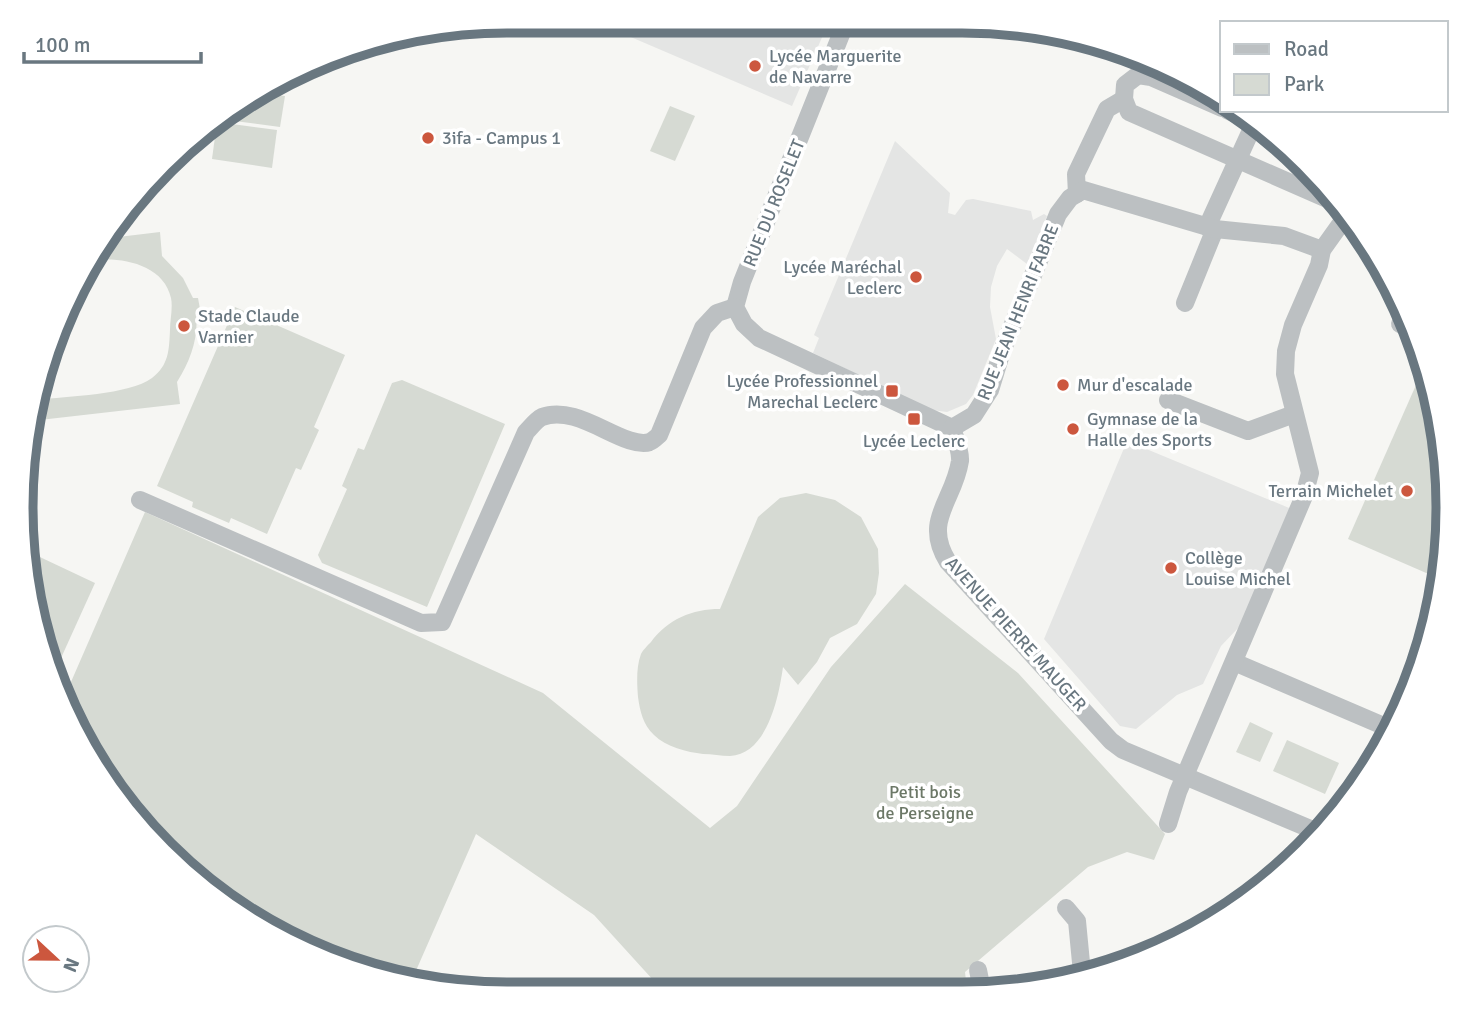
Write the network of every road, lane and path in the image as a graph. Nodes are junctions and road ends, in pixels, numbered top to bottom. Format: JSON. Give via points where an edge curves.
{"nodes":[{"id":1,"x":842,"y":33,"type":"edge"},
{"id":2,"x":1125,"y":92,"type":"junction"},
{"id":3,"x":1203,"y":99,"type":"edge"},
{"id":4,"x":1250,"y":131,"type":"edge"},
{"id":5,"x":1237,"y":160,"type":"junction"},
{"id":6,"x":1077,"y":194,"type":"junction"},
{"id":7,"x":1319,"y":196,"type":"edge"},
{"id":8,"x":1341,"y":223,"type":"edge"},
{"id":9,"x":1211,"y":228,"type":"junction"},
{"id":10,"x":1322,"y":250,"type":"junction"},
{"id":11,"x":1185,"y":303,"type":"dead end"},
{"id":12,"x":735,"y":307,"type":"junction"},
{"id":13,"x":1168,"y":400,"type":"dead end"},
{"id":14,"x":1294,"y":414,"type":"junction"},
{"id":15,"x":953,"y":428,"type":"junction"},
{"id":16,"x":140,"y":500,"type":"dead end"},
{"id":17,"x":1234,"y":662,"type":"junction"},
{"id":18,"x":1382,"y":725,"type":"edge"},
{"id":19,"x":1185,"y":776,"type":"junction"},
{"id":20,"x":1168,"y":824,"type":"dead end"},
{"id":21,"x":1310,"y":829,"type":"edge"},
{"id":22,"x":1066,"y":908,"type":"dead end"},
{"id":23,"x":1081,"y":967,"type":"edge"},
{"id":24,"x":978,"y":970,"type":"dead end"},
{"id":25,"x":980,"y":981,"type":"edge"}],
"edges":[{"from":1,"to":12,"type":"street","name":"RUE DU ROSELET"},
{"from":2,"to":3,"type":"street","via":[[1138,75],[1151,76]]},
{"from":2,"to":5,"type":"street","via":[[1129,111]]},
{"from":2,"to":6,"type":"street","via":[[1107,109],[1076,174]]},
{"from":4,"to":5,"type":"street"},
{"from":5,"to":7,"type":"street"},
{"from":5,"to":9,"type":"street"},
{"from":6,"to":9,"type":"street","via":[[1096,192]]},
{"from":6,"to":15,"type":"street","name":"RUE JEAN HENRI FABRE","via":[[1058,214],[990,390],[974,415]]},
{"from":8,"to":10,"type":"street"},
{"from":9,"to":10,"type":"street","via":[[1284,236]]},
{"from":9,"to":11,"type":"street"},
{"from":10,"to":14,"type":"street","via":[[1286,351],[1285,373]]},
{"from":12,"to":15,"type":"street","via":[[758,338]]},
{"from":12,"to":16,"type":"street","via":[[717,313],[703,328],[659,435],[650,442],[635,442],[570,415],[540,418],[526,432],[442,622],[421,623]]},
{"from":13,"to":14,"type":"street","via":[[1248,431]]},
{"from":14,"to":17,"type":"street","via":[[1310,473]]},
{"from":15,"to":19,"type":"street","name":"AVENUE PIERRE MAUGER","via":[[960,459],[937,539],[948,562],[1111,741]]},
{"from":17,"to":18,"type":"street"},
{"from":17,"to":19,"type":"street"},
{"from":19,"to":20,"type":"street"},
{"from":19,"to":21,"type":"street","name":"AVENUE PIERRE MAUGER"},
{"from":22,"to":23,"type":"street","via":[[1077,921]]},
{"from":24,"to":25,"type":"street"}]}
